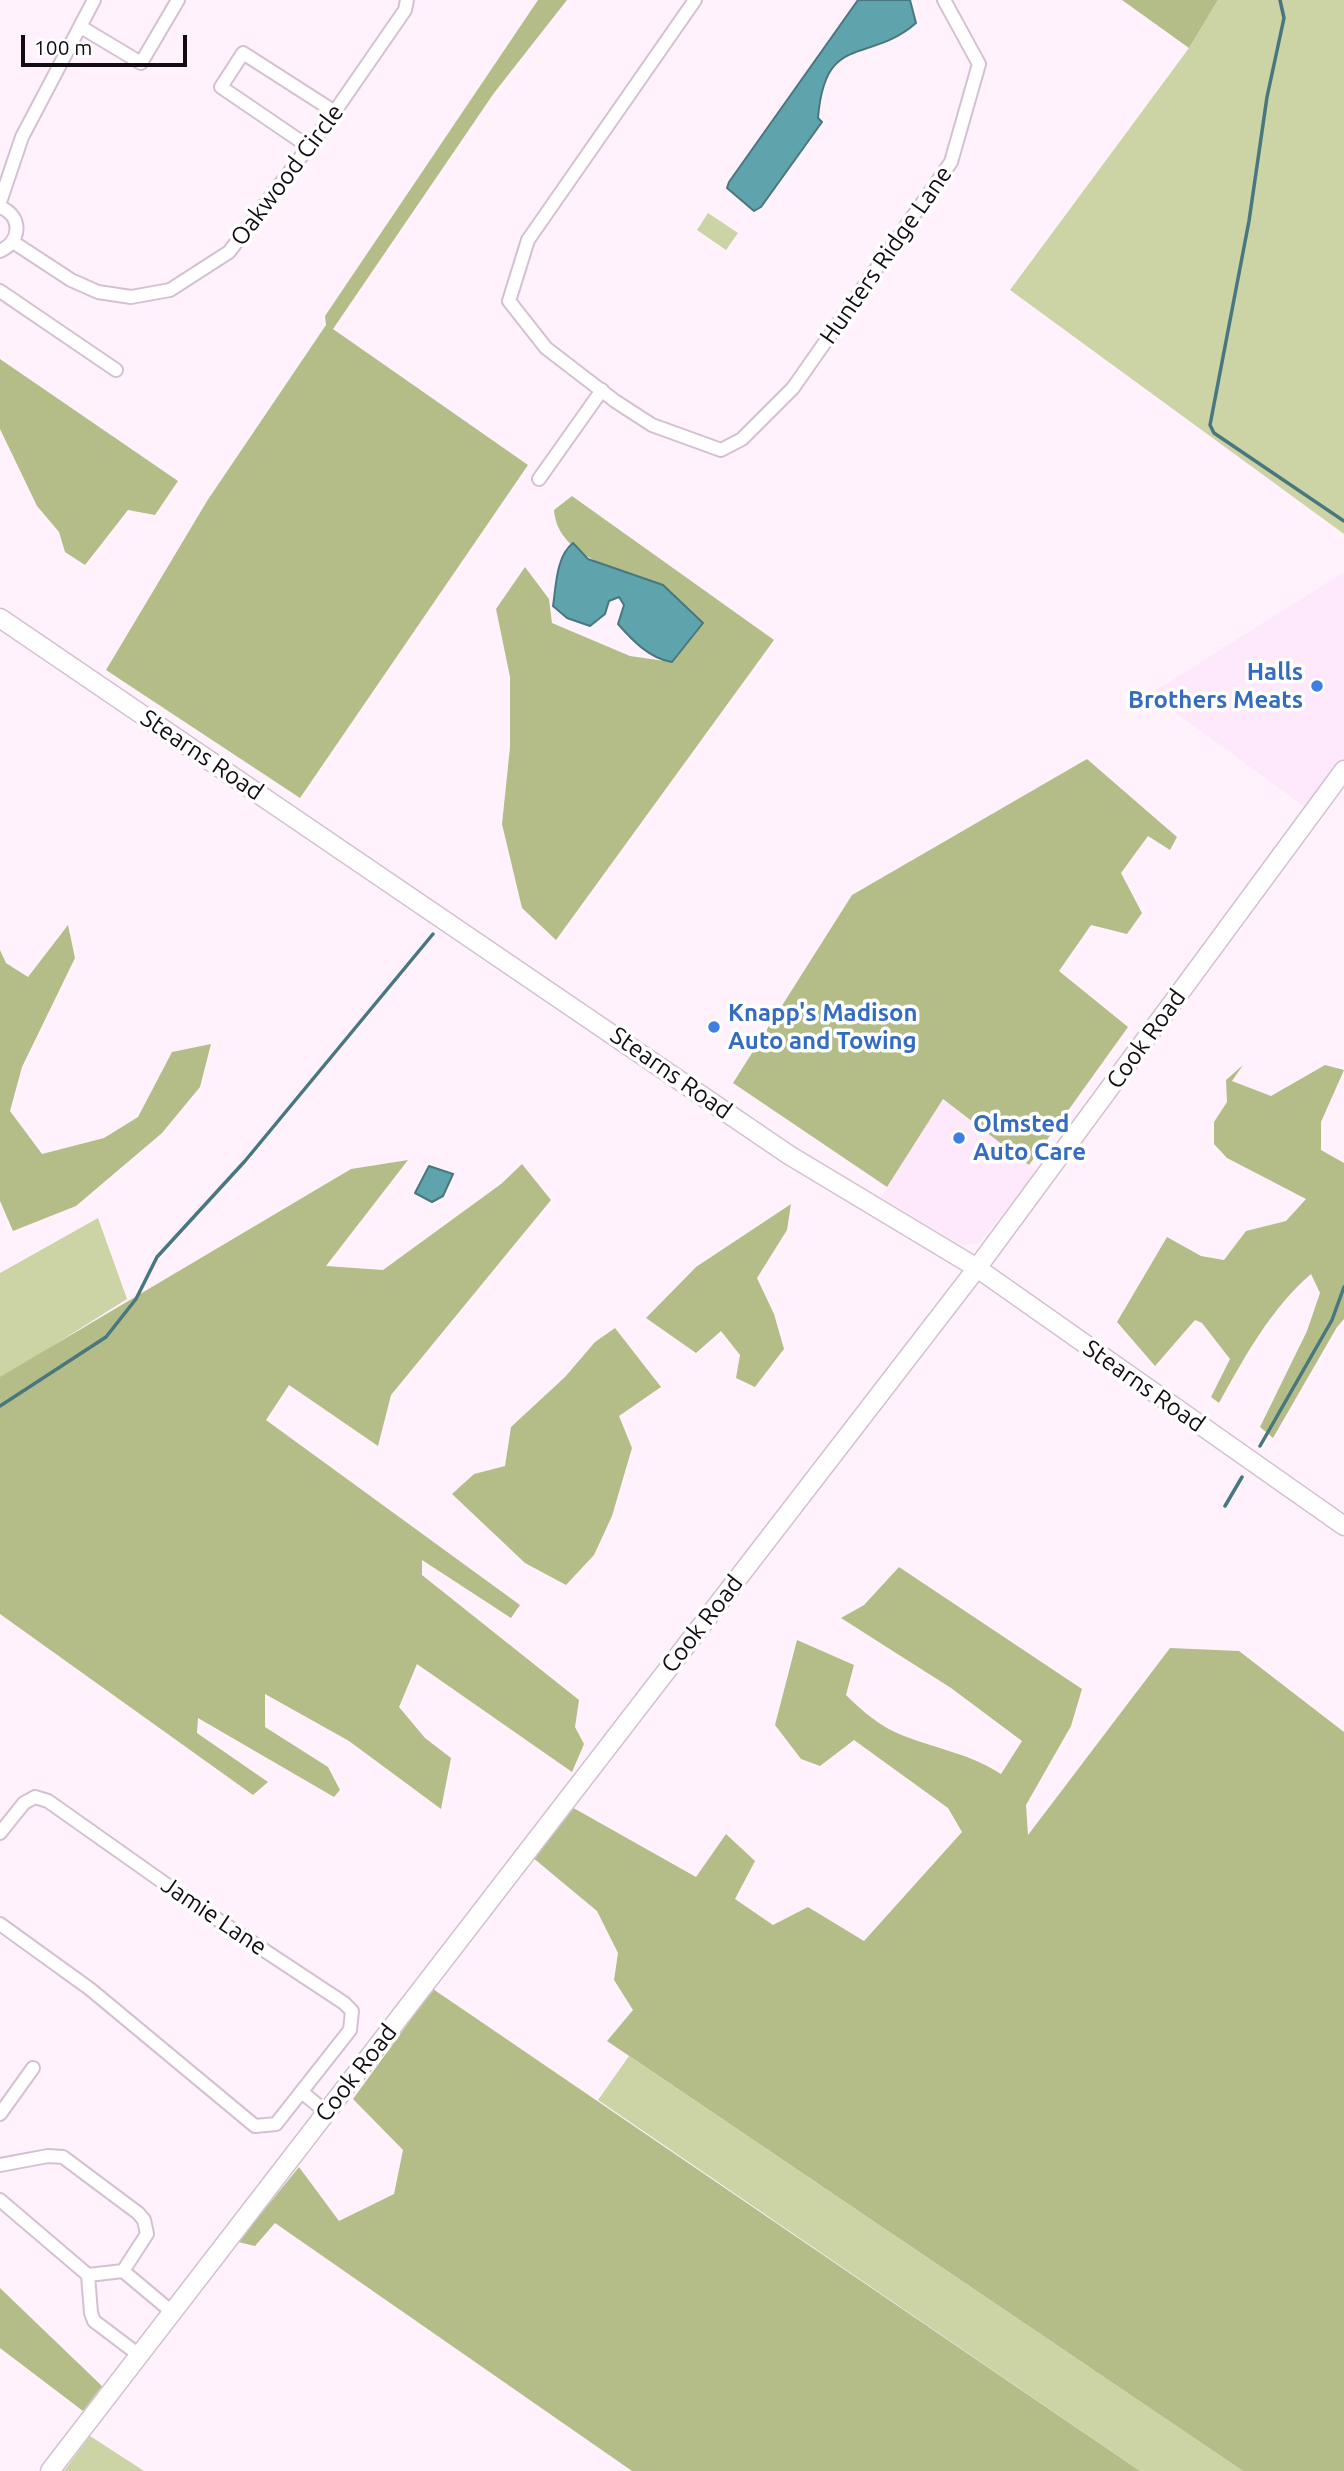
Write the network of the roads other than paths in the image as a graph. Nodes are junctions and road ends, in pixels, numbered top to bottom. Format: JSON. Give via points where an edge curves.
{"nodes":[{"id":1,"x":94,"y":0,"type":"edge"},
{"id":2,"x":178,"y":0,"type":"edge"},
{"id":3,"x":407,"y":0,"type":"edge"},
{"id":4,"x":695,"y":0,"type":"edge"},
{"id":5,"x":944,"y":0,"type":"edge"},
{"id":6,"x":81,"y":27,"type":"junction"},
{"id":7,"x":335,"y":112,"type":"junction"},
{"id":8,"x":309,"y":147,"type":"junction"},
{"id":9,"x":0,"y":205,"type":"edge"},
{"id":10,"x":13,"y":242,"type":"junction"},
{"id":11,"x":0,"y":251,"type":"edge"},
{"id":12,"x":0,"y":291,"type":"edge"},
{"id":13,"x":116,"y":370,"type":"dead end"},
{"id":14,"x":602,"y":390,"type":"junction"},
{"id":15,"x":539,"y":479,"type":"dead end"},
{"id":16,"x":0,"y":618,"type":"edge"},
{"id":17,"x":1344,"y":770,"type":"edge"},
{"id":18,"x":977,"y":1268,"type":"junction"},
{"id":19,"x":1344,"y":1526,"type":"edge"},
{"id":20,"x":0,"y":1833,"type":"edge"},
{"id":21,"x":0,"y":1924,"type":"edge"},
{"id":22,"x":33,"y":2067,"type":"dead end"},
{"id":23,"x":303,"y":2093,"type":"junction"},
{"id":24,"x":326,"y":2112,"type":"junction"},
{"id":25,"x":0,"y":2114,"type":"edge"},
{"id":26,"x":0,"y":2165,"type":"edge"},
{"id":27,"x":0,"y":2200,"type":"edge"},
{"id":28,"x":123,"y":2271,"type":"junction"},
{"id":29,"x":88,"y":2275,"type":"junction"},
{"id":30,"x":172,"y":2312,"type":"junction"},
{"id":31,"x":139,"y":2355,"type":"junction"},
{"id":32,"x":50,"y":2471,"type":"edge"}],
"edges":[{"from":1,"to":6,"type":"street"},
{"from":2,"to":6,"type":"street","via":[[141,63]]},
{"from":3,"to":7,"type":"street","name":"Oakwood Circle","via":[[405,10]]},
{"from":4,"to":14,"type":"street","via":[[528,240],[509,301],[547,348]]},
{"from":5,"to":14,"type":"street","name":"Hunters Ridge Lane","via":[[979,64],[951,162],[793,388],[741,439],[721,450],[652,425]]},
{"from":6,"to":9,"type":"street","via":[[22,136]]},
{"from":7,"to":8,"type":"street","name":"Oakwood Circle"},
{"from":7,"to":8,"type":"street","via":[[243,52],[221,87]]},
{"from":8,"to":10,"type":"street","name":"Oakwood Circle","via":[[229,252],[170,289],[131,297],[98,292]]},
{"from":9,"to":10,"type":"street","via":[[15,221]]},
{"from":10,"to":11,"type":"street"},
{"from":12,"to":13,"type":"street"},
{"from":14,"to":15,"type":"street"},
{"from":16,"to":18,"type":"street","name":"Stearns Road","via":[[780,1149]]},
{"from":17,"to":18,"type":"street","name":"Cook Road"},
{"from":18,"to":19,"type":"street","name":"Stearns Road"},
{"from":18,"to":24,"type":"street","name":"Cook Road"},
{"from":20,"to":23,"type":"street","name":"Jamie Lane","via":[[24,1802],[35,1797],[48,1801],[344,2003],[352,2011],[350,2030]]},
{"from":21,"to":23,"type":"street","name":"Jamie Lane","via":[[90,1989],[255,2126],[276,2124]]},
{"from":22,"to":25,"type":"street"},
{"from":23,"to":24,"type":"street"},
{"from":24,"to":30,"type":"street","name":"Cook Road"},
{"from":26,"to":28,"type":"street","via":[[63,2157],[138,2213],[147,2234]]},
{"from":27,"to":29,"type":"street"},
{"from":28,"to":29,"type":"street"},
{"from":28,"to":30,"type":"street"},
{"from":29,"to":31,"type":"street","via":[[94,2321]]},
{"from":30,"to":31,"type":"street","name":"Cook Road"},
{"from":31,"to":32,"type":"street","name":"Cook Road"}]}
